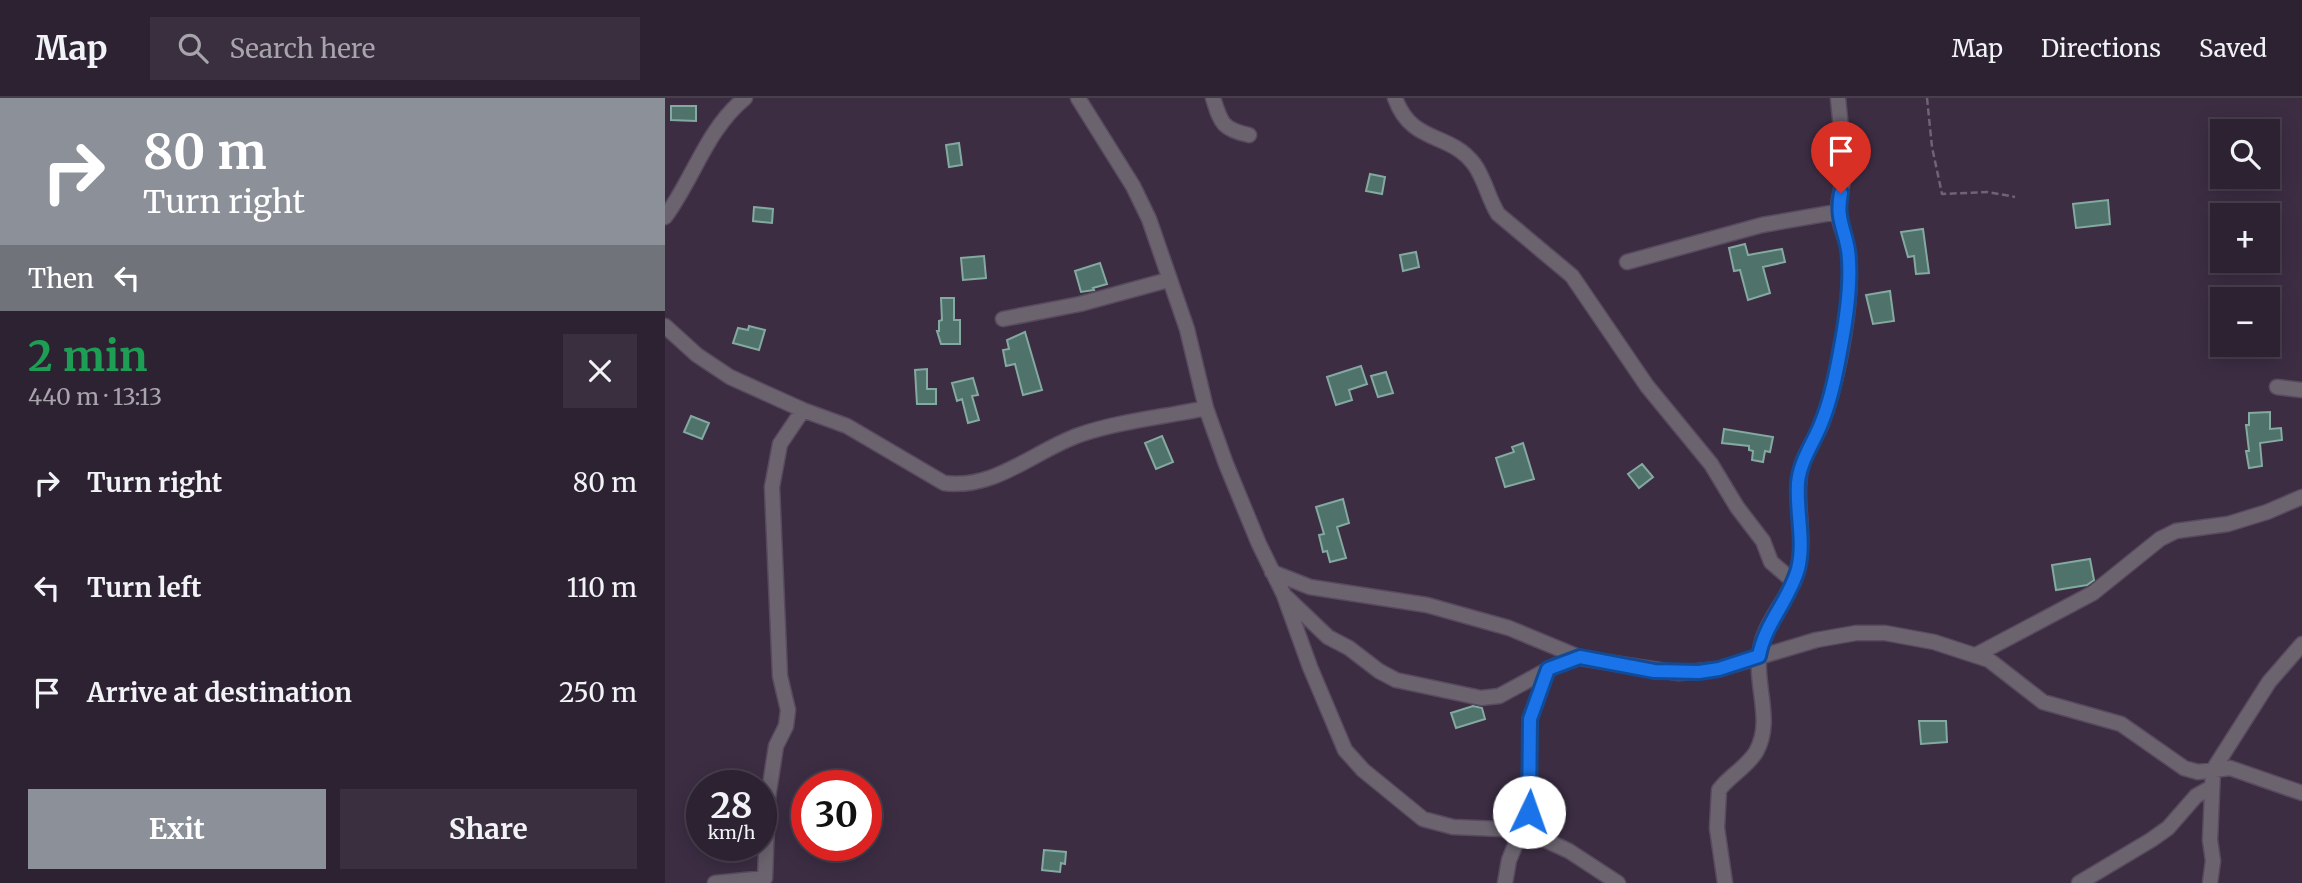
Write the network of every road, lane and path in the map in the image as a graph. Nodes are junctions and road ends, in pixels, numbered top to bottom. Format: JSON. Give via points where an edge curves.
{"nodes":[{"id":1,"x":745,"y":98,"type":"edge"},
{"id":2,"x":1078,"y":98,"type":"edge"},
{"id":3,"x":1213,"y":98,"type":"edge"},
{"id":4,"x":1395,"y":98,"type":"edge"},
{"id":5,"x":1838,"y":98,"type":"edge"},
{"id":6,"x":1927,"y":98,"type":"edge"},
{"id":7,"x":1249,"y":135,"type":"dead end"},
{"id":8,"x":2015,"y":197,"type":"dead end"},
{"id":9,"x":1837,"y":212,"type":"junction"},
{"id":10,"x":665,"y":216,"type":"edge"},
{"id":11,"x":1627,"y":262,"type":"dead end"},
{"id":12,"x":1168,"y":280,"type":"junction"},
{"id":13,"x":1003,"y":319,"type":"dead end"},
{"id":14,"x":665,"y":326,"type":"edge"},
{"id":15,"x":2277,"y":387,"type":"dead end"},
{"id":16,"x":2302,"y":390,"type":"edge"},
{"id":17,"x":1206,"y":408,"type":"junction"},
{"id":18,"x":803,"y":410,"type":"junction"},
{"id":19,"x":2302,"y":497,"type":"edge"},
{"id":20,"x":1272,"y":572,"type":"junction"},
{"id":21,"x":1794,"y":582,"type":"junction"},
{"id":22,"x":1284,"y":595,"type":"junction"},
{"id":23,"x":2302,"y":644,"type":"edge"},
{"id":24,"x":1976,"y":655,"type":"junction"},
{"id":25,"x":1759,"y":656,"type":"junction"},
{"id":26,"x":1580,"y":657,"type":"junction"},
{"id":27,"x":1548,"y":669,"type":"junction"},
{"id":28,"x":2213,"y":771,"type":"junction"},
{"id":29,"x":2212,"y":788,"type":"junction"},
{"id":30,"x":2302,"y":793,"type":"edge"},
{"id":31,"x":1524,"y":830,"type":"junction"},
{"id":32,"x":715,"y":883,"type":"edge"},
{"id":33,"x":1506,"y":883,"type":"edge"},
{"id":34,"x":1618,"y":883,"type":"edge"},
{"id":35,"x":1724,"y":883,"type":"edge"},
{"id":36,"x":2079,"y":883,"type":"edge"},
{"id":37,"x":2210,"y":883,"type":"edge"}],
"edges":[{"from":1,"to":10,"type":"street","via":[[701,152]]},
{"from":2,"to":12,"type":"street","via":[[1149,219]]},
{"from":3,"to":7,"type":"street","via":[[1225,126]]},
{"from":4,"to":21,"type":"street","via":[[1408,123],[1474,164],[1499,214],[1572,276],[1647,386],[1711,464],[1763,541],[1771,562]]},
{"from":5,"to":9,"type":"street","via":[[1844,174]]},
{"from":6,"to":8,"type":"path","via":[[1942,194],[1988,192]]},
{"from":9,"to":11,"type":"street","via":[[1762,225]]},
{"from":9,"to":21,"type":"street","via":[[1848,250],[1843,337],[1831,397],[1798,484],[1801,547]]},
{"from":12,"to":13,"type":"street"},
{"from":12,"to":17,"type":"street","via":[[1187,329]]},
{"from":14,"to":18,"type":"street","via":[[713,367]]},
{"from":15,"to":16,"type":"street"},
{"from":17,"to":18,"type":"street","via":[[1079,435],[986,480],[963,485],[944,482],[847,426]]},
{"from":17,"to":20,"type":"street"},
{"from":18,"to":32,"type":"street","via":[[780,444],[772,487],[779,667],[788,710],[776,746],[768,798],[765,878]]},
{"from":19,"to":24,"type":"street","via":[[2228,524],[2168,535],[2093,593]]},
{"from":20,"to":22,"type":"street"},
{"from":20,"to":26,"type":"street","via":[[1310,587],[1427,605],[1509,628]]},
{"from":21,"to":25,"type":"street","via":[[1762,639]]},
{"from":22,"to":27,"type":"street","via":[[1328,637],[1397,680],[1481,698],[1507,693]]},
{"from":22,"to":31,"type":"street","via":[[1334,727],[1345,750],[1363,770],[1423,819],[1453,827]]},
{"from":23,"to":28,"type":"street","via":[[2269,682]]},
{"from":24,"to":25,"type":"street","via":[[1885,633],[1856,633]]},
{"from":24,"to":28,"type":"street","via":[[2043,702],[2121,724],[2184,768]]},
{"from":25,"to":26,"type":"street","via":[[1719,669],[1679,673]]},
{"from":25,"to":35,"type":"street","via":[[1762,737],[1738,774],[1723,785],[1717,801]]},
{"from":26,"to":27,"type":"street"},
{"from":27,"to":31,"type":"street","via":[[1530,719],[1529,812]]},
{"from":28,"to":29,"type":"street"},
{"from":28,"to":30,"type":"street","via":[[2230,768]]},
{"from":29,"to":36,"type":"street","via":[[2196,796],[2151,841]]},
{"from":29,"to":37,"type":"street"},
{"from":31,"to":33,"type":"street","via":[[1510,860]]},
{"from":31,"to":34,"type":"street","via":[[1569,851]]}]}
